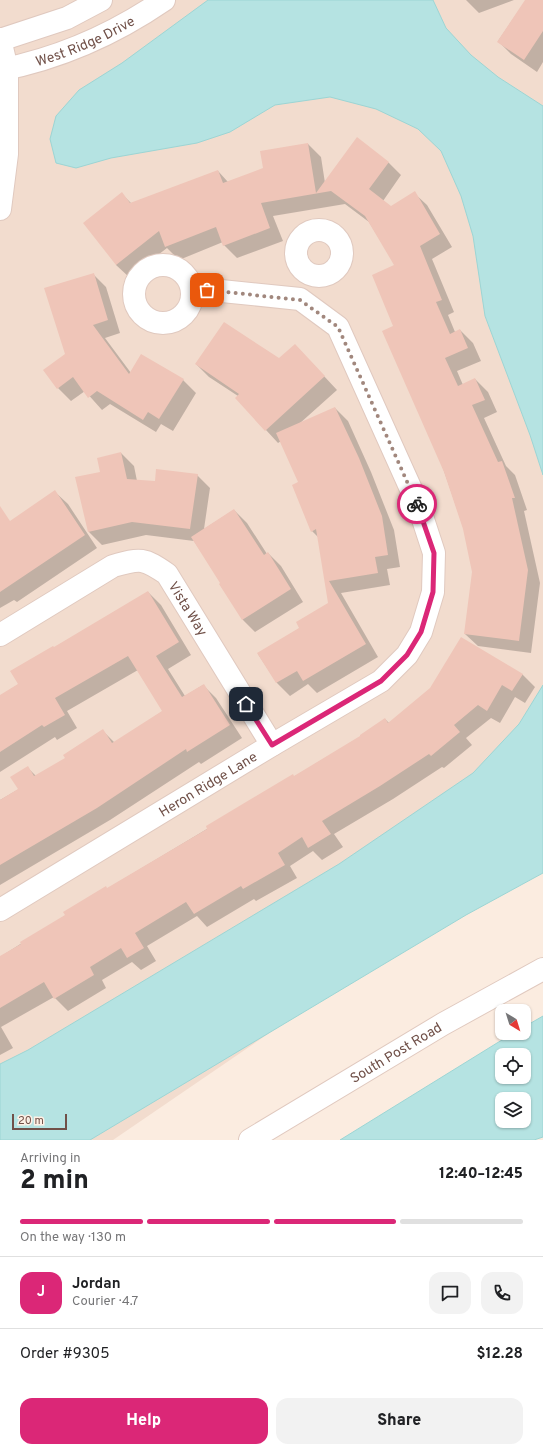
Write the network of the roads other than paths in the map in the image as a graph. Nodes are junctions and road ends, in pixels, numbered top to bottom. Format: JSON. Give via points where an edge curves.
{"nodes":[{"id":1,"x":101,"y":0,"type":"edge"},
{"id":2,"x":164,"y":0,"type":"edge"},
{"id":3,"x":0,"y":40,"type":"edge"},
{"id":4,"x":4,"y":69,"type":"edge"},
{"id":5,"x":0,"y":209,"type":"edge"},
{"id":6,"x":312,"y":274,"type":"dead end"},
{"id":7,"x":192,"y":288,"type":"dead end"},
{"id":8,"x":300,"y":300,"type":"junction"},
{"id":9,"x":0,"y":635,"type":"edge"},
{"id":10,"x":272,"y":745,"type":"junction"},
{"id":11,"x":0,"y":910,"type":"edge"},
{"id":12,"x":543,"y":968,"type":"edge"},
{"id":13,"x":250,"y":1140,"type":"edge"}],
"edges":[{"from":1,"to":3,"type":"street","name":"West Ridge Drive","via":[[66,18]]},
{"from":2,"to":4,"type":"street","name":"West Ridge Drive","via":[[94,41],[54,56]]},
{"from":3,"to":4,"type":"street"},
{"from":4,"to":5,"type":"street","via":[[7,154]]},
{"from":6,"to":8,"type":"street"},
{"from":7,"to":8,"type":"street","name":"Heron Ridge Lane"},
{"from":8,"to":10,"type":"street","name":"Heron Ridge Lane","via":[[338,327],[419,507],[434,553],[433,592],[421,632],[407,655],[381,681]]},
{"from":9,"to":10,"type":"street","name":"Vista Way","via":[[113,566],[134,560],[150,562],[168,574]]},
{"from":10,"to":11,"type":"street","name":"Heron Ridge Lane"},
{"from":12,"to":13,"type":"street","name":"South Post Road","via":[[443,1024]]}]}
